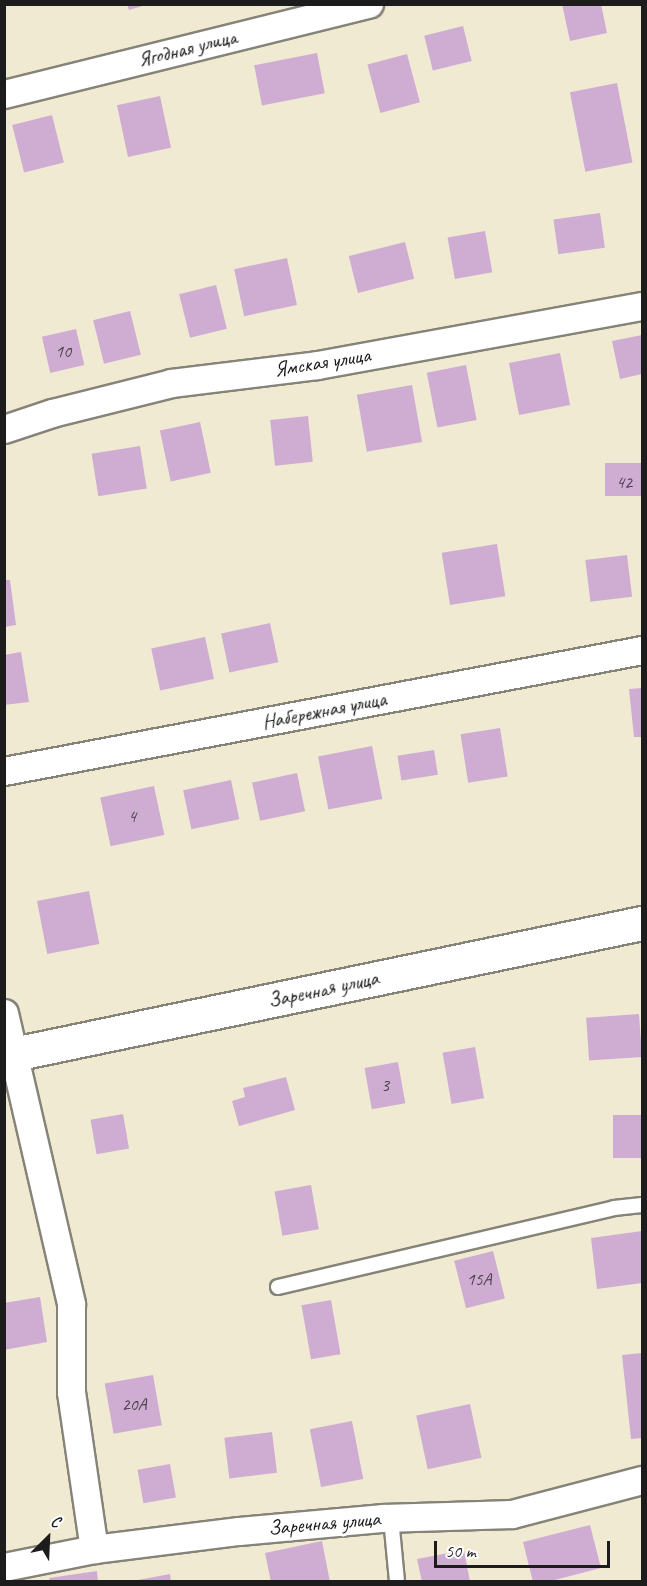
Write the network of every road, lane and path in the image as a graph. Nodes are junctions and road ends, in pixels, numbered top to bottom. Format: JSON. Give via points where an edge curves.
{"nodes":[{"id":1,"x":369,"y":4,"type":"edge"},
{"id":2,"x":4,"y":94,"type":"edge"},
{"id":3,"x":642,"y":306,"type":"edge"},
{"id":4,"x":4,"y":429,"type":"edge"},
{"id":5,"x":642,"y":650,"type":"edge"},
{"id":6,"x":4,"y":771,"type":"edge"},
{"id":7,"x":642,"y":923,"type":"edge"},
{"id":8,"x":4,"y":1013,"type":"edge"},
{"id":9,"x":9,"y":1055,"type":"edge"},
{"id":10,"x":642,"y":1205,"type":"edge"},
{"id":11,"x":278,"y":1287,"type":"dead end"},
{"id":12,"x":642,"y":1480,"type":"edge"},
{"id":13,"x":391,"y":1518,"type":"junction"},
{"id":14,"x":94,"y":1549,"type":"junction"},
{"id":15,"x":4,"y":1567,"type":"edge"},
{"id":16,"x":397,"y":1581,"type":"edge"}],
"edges":[{"from":1,"to":2,"type":"street","name":"Ягодная улица"},
{"from":3,"to":4,"type":"street","name":"Ямская улица","via":[[317,365],[171,383]]},
{"from":5,"to":6,"type":"street","name":"Набережная улица"},
{"from":7,"to":9,"type":"street","name":"Заречная улица"},
{"from":8,"to":9,"type":"street"},
{"from":9,"to":14,"type":"street","via":[[71,1304],[71,1392]]},
{"from":10,"to":11,"type":"lane"},
{"from":12,"to":13,"type":"street","name":"Заречная улица","via":[[512,1514]]},
{"from":13,"to":14,"type":"street","name":"Заречная улица"},
{"from":13,"to":16,"type":"lane"},
{"from":14,"to":15,"type":"street","name":"Заречная улица"}]}
